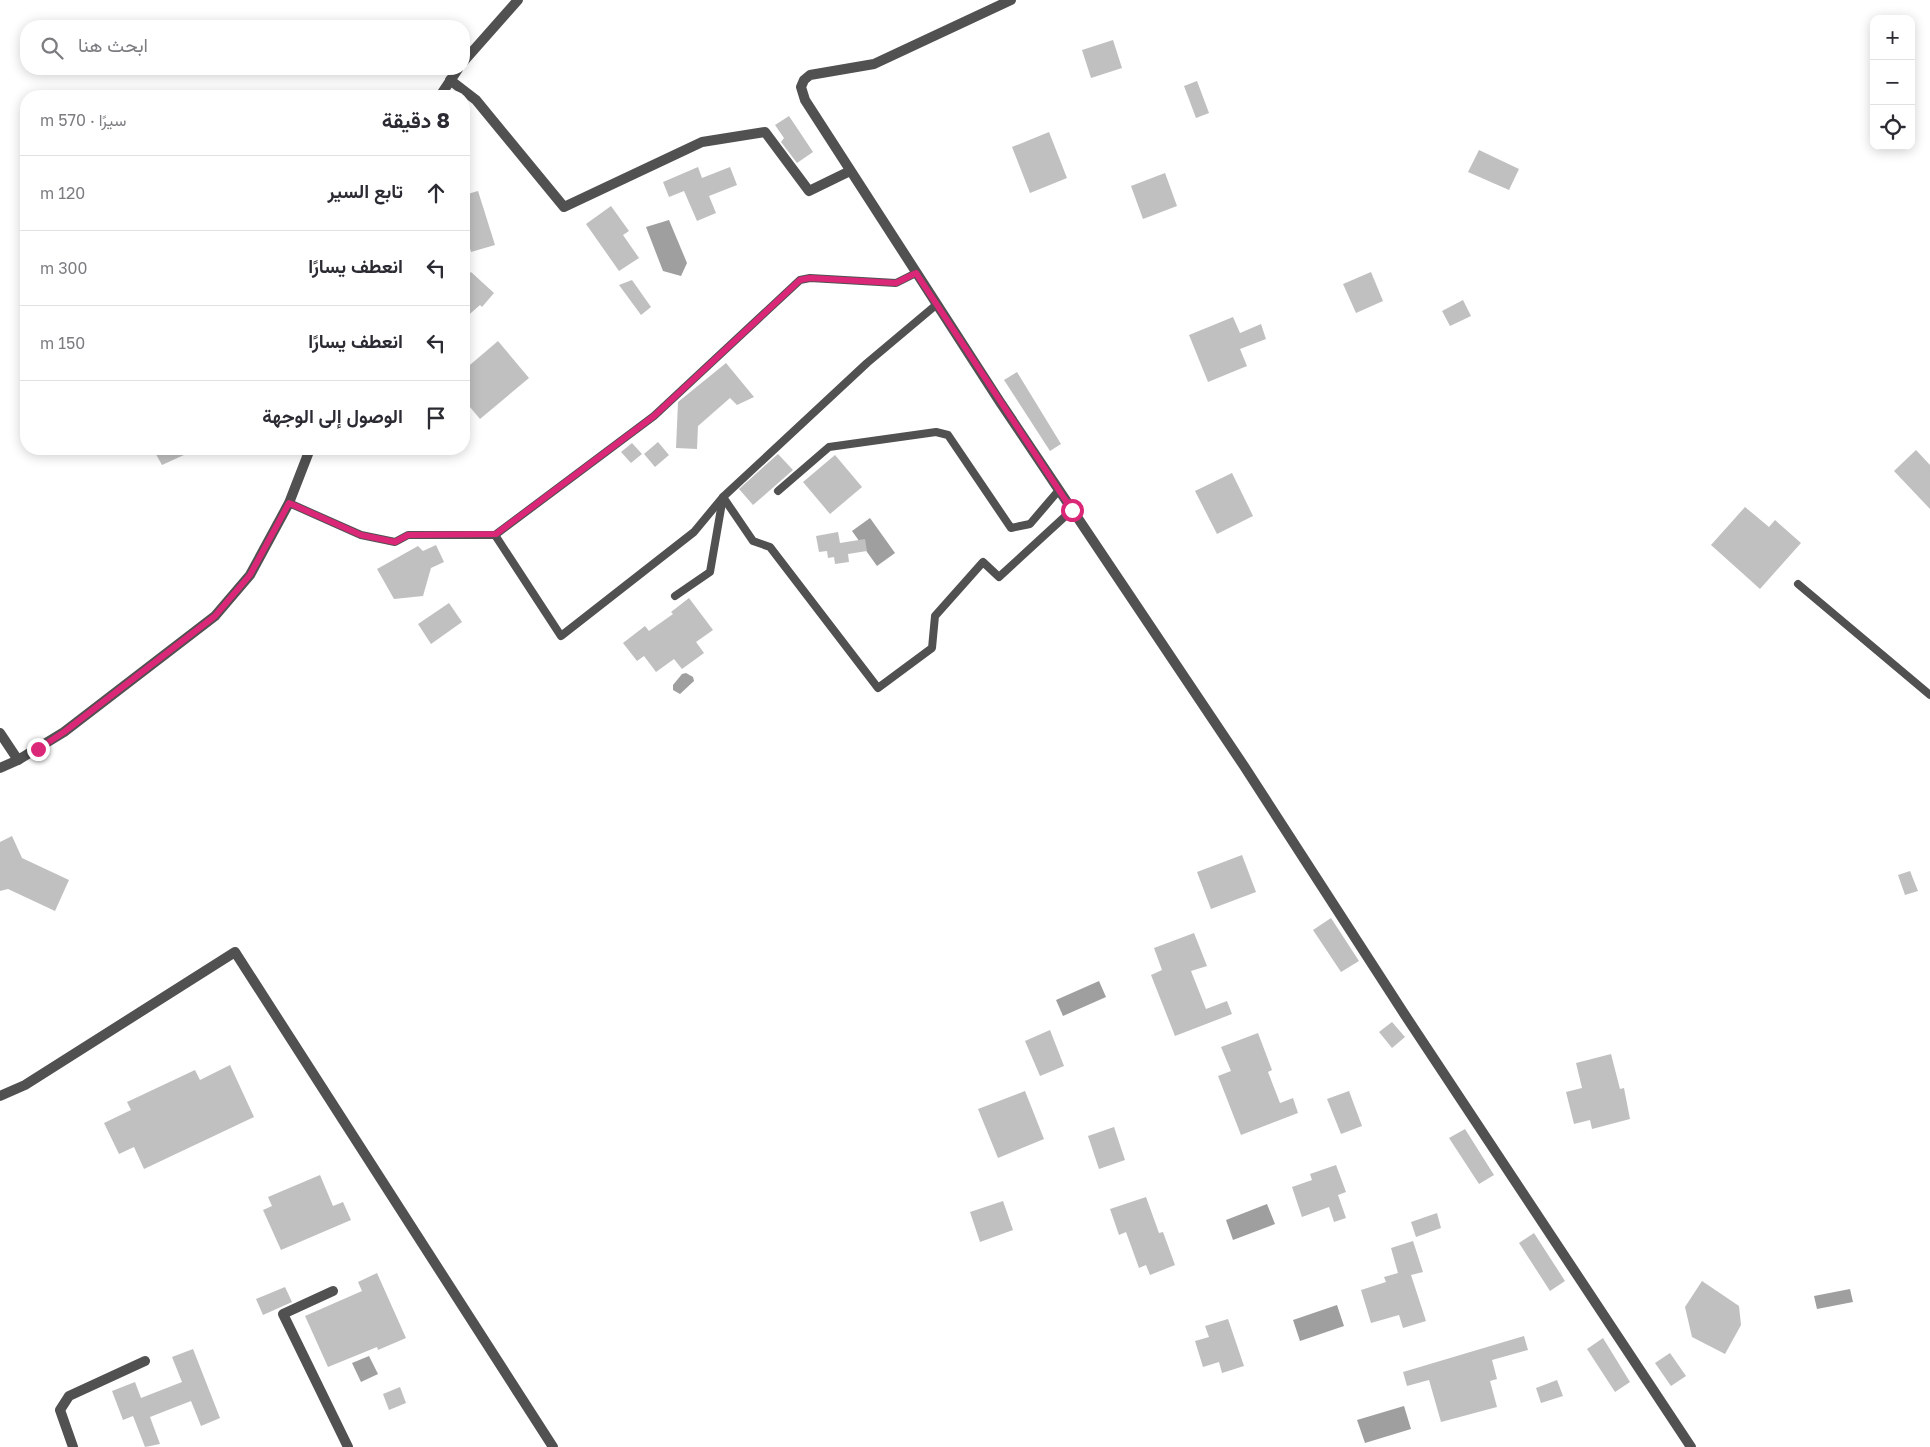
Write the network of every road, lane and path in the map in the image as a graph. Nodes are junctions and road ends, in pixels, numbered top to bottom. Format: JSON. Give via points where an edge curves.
{"nodes":[{"id":1,"x":518,"y":0,"type":"edge"},
{"id":2,"x":1011,"y":0,"type":"edge"},
{"id":3,"x":470,"y":55,"type":"edge"},
{"id":4,"x":454,"y":75,"type":"edge"},
{"id":5,"x":450,"y":80,"type":"junction"},
{"id":6,"x":444,"y":90,"type":"edge"},
{"id":7,"x":463,"y":90,"type":"edge"},
{"id":8,"x":470,"y":95,"type":"edge"},
{"id":9,"x":850,"y":171,"type":"junction"},
{"id":10,"x":916,"y":273,"type":"junction"},
{"id":11,"x":936,"y":305,"type":"junction"},
{"id":12,"x":308,"y":455,"type":"edge"},
{"id":13,"x":1059,"y":490,"type":"junction"},
{"id":14,"x":778,"y":492,"type":"dead end"},
{"id":15,"x":723,"y":498,"type":"junction"},
{"id":16,"x":289,"y":503,"type":"junction"},
{"id":17,"x":1072,"y":510,"type":"junction"},
{"id":18,"x":496,"y":534,"type":"junction"},
{"id":19,"x":1798,"y":584,"type":"dead end"},
{"id":20,"x":675,"y":596,"type":"dead end"},
{"id":21,"x":1930,"y":695,"type":"edge"},
{"id":22,"x":0,"y":733,"type":"edge"},
{"id":23,"x":18,"y":760,"type":"junction"},
{"id":24,"x":0,"y":768,"type":"edge"},
{"id":25,"x":0,"y":1096,"type":"edge"},
{"id":26,"x":333,"y":1291,"type":"dead end"},
{"id":27,"x":146,"y":1362,"type":"dead end"},
{"id":28,"x":74,"y":1447,"type":"edge"},
{"id":29,"x":348,"y":1447,"type":"edge"},
{"id":30,"x":553,"y":1447,"type":"edge"},
{"id":31,"x":1692,"y":1447,"type":"edge"}],
"edges":[{"from":1,"to":3,"type":"street"},
{"from":2,"to":9,"type":"street","via":[[874,64],[810,75],[804,80],[801,87],[805,100]]},
{"from":4,"to":5,"type":"street"},
{"from":5,"to":6,"type":"street"},
{"from":5,"to":7,"type":"street"},
{"from":8,"to":9,"type":"street","via":[[564,207],[702,142],[765,132],[809,191]]},
{"from":9,"to":10,"type":"street"},
{"from":10,"to":11,"type":"street"},
{"from":10,"to":18,"type":"lane","via":[[896,283],[800,280],[654,416]]},
{"from":11,"to":13,"type":"street"},
{"from":11,"to":15,"type":"lane","via":[[867,363]]},
{"from":12,"to":16,"type":"street"},
{"from":13,"to":14,"type":"lane","via":[[1030,524],[1011,528],[948,435],[936,432],[829,446]]},
{"from":13,"to":17,"type":"street"},
{"from":15,"to":17,"type":"lane","via":[[753,541],[770,547],[878,688],[932,648],[935,616],[983,562],[999,577]]},
{"from":15,"to":18,"type":"lane","via":[[694,532],[561,636]]},
{"from":15,"to":20,"type":"lane","via":[[710,572]]},
{"from":16,"to":18,"type":"lane","via":[[361,535],[395,542],[408,535]]},
{"from":16,"to":23,"type":"street","via":[[250,575],[215,616],[64,732]]},
{"from":17,"to":31,"type":"street"},
{"from":19,"to":21,"type":"lane"},
{"from":22,"to":23,"type":"street"},
{"from":23,"to":24,"type":"street"},
{"from":25,"to":30,"type":"street","via":[[25,1085],[235,952]]},
{"from":26,"to":29,"type":"street","via":[[283,1314]]},
{"from":27,"to":28,"type":"street","via":[[69,1396],[60,1410]]}]}
